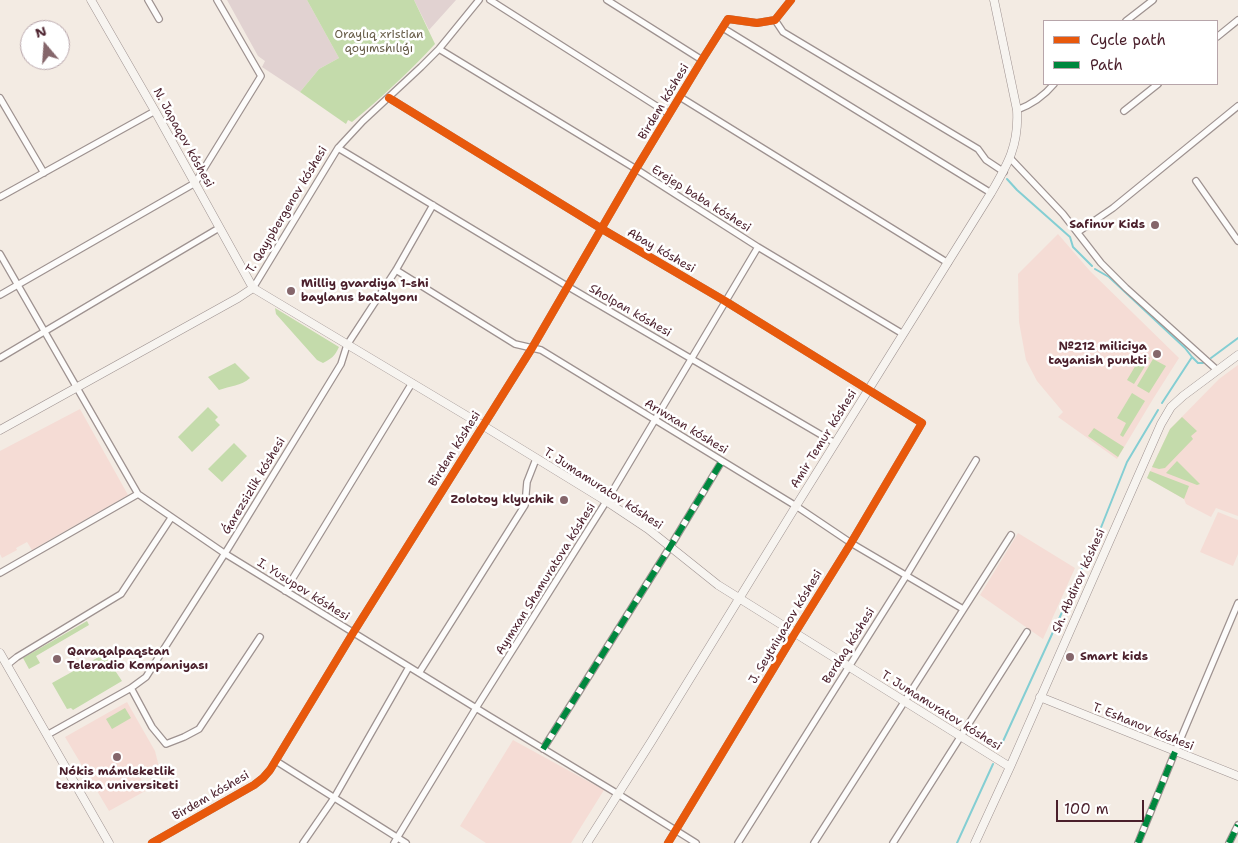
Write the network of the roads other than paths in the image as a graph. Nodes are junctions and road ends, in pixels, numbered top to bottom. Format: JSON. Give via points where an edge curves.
{"nodes":[{"id":1,"x":91,"y":0,"type":"edge"},
{"id":2,"x":148,"y":0,"type":"edge"},
{"id":3,"x":217,"y":0,"type":"edge"},
{"id":4,"x":479,"y":0,"type":"edge"},
{"id":5,"x":490,"y":0,"type":"edge"},
{"id":6,"x":607,"y":0,"type":"edge"},
{"id":7,"x":791,"y":0,"type":"edge"},
{"id":8,"x":994,"y":0,"type":"edge"},
{"id":9,"x":1153,"y":0,"type":"edge"},
{"id":10,"x":159,"y":19,"type":"dead end"},
{"id":11,"x":776,"y":20,"type":"junction"},
{"id":12,"x":1127,"y":20,"type":"edge"},
{"id":13,"x":1238,"y":20,"type":"edge"},
{"id":14,"x":723,"y":28,"type":"junction"},
{"id":15,"x":1218,"y":36,"type":"edge"},
{"id":16,"x":439,"y":49,"type":"junction"},
{"id":17,"x":702,"y":60,"type":"junction"},
{"id":18,"x":1053,"y":85,"type":"edge"},
{"id":19,"x":1157,"y":85,"type":"edge"},
{"id":20,"x":680,"y":97,"type":"junction"},
{"id":21,"x":0,"y":98,"type":"edge"},
{"id":22,"x":389,"y":98,"type":"junction"},
{"id":23,"x":1238,"y":106,"type":"edge"},
{"id":24,"x":1017,"y":110,"type":"junction"},
{"id":25,"x":155,"y":111,"type":"junction"},
{"id":26,"x":1124,"y":111,"type":"dead end"},
{"id":27,"x":669,"y":114,"type":"junction"},
{"id":28,"x":338,"y":148,"type":"junction"},
{"id":29,"x":1010,"y":158,"type":"junction"},
{"id":30,"x":636,"y":169,"type":"junction"},
{"id":31,"x":1004,"y":172,"type":"junction"},
{"id":32,"x":44,"y":173,"type":"junction"},
{"id":33,"x":1196,"y":181,"type":"dead end"},
{"id":34,"x":195,"y":183,"type":"junction"},
{"id":35,"x":991,"y":193,"type":"junction"},
{"id":36,"x":0,"y":197,"type":"edge"},
{"id":37,"x":433,"y":205,"type":"junction"},
{"id":38,"x":220,"y":228,"type":"junction"},
{"id":39,"x":602,"y":229,"type":"junction"},
{"id":40,"x":1078,"y":232,"type":"junction"},
{"id":41,"x":1238,"y":241,"type":"edge"},
{"id":42,"x":758,"y":247,"type":"junction"},
{"id":43,"x":0,"y":254,"type":"edge"},
{"id":44,"x":948,"y":263,"type":"junction"},
{"id":45,"x":396,"y":270,"type":"junction"},
{"id":46,"x":18,"y":285,"type":"junction"},
{"id":47,"x":567,"y":286,"type":"junction"},
{"id":48,"x":253,"y":288,"type":"junction"},
{"id":49,"x":0,"y":295,"type":"edge"},
{"id":50,"x":725,"y":301,"type":"junction"},
{"id":51,"x":45,"y":332,"type":"junction"},
{"id":52,"x":903,"y":334,"type":"junction"},
{"id":53,"x":347,"y":345,"type":"junction"},
{"id":54,"x":532,"y":348,"type":"junction"},
{"id":55,"x":1238,"y":355,"type":"edge"},
{"id":56,"x":0,"y":358,"type":"edge"},
{"id":57,"x":690,"y":359,"type":"junction"},
{"id":58,"x":1217,"y":370,"type":"junction"},
{"id":59,"x":412,"y":383,"type":"junction"},
{"id":60,"x":76,"y":387,"type":"junction"},
{"id":61,"x":869,"y":389,"type":"junction"},
{"id":62,"x":655,"y":420,"type":"junction"},
{"id":63,"x":922,"y":423,"type":"joint"},
{"id":64,"x":482,"y":425,"type":"junction"},
{"id":65,"x":0,"y":430,"type":"edge"},
{"id":66,"x":835,"y":444,"type":"junction"},
{"id":67,"x":536,"y":459,"type":"junction"},
{"id":68,"x":976,"y":460,"type":"dead end"},
{"id":69,"x":722,"y":461,"type":"junction"},
{"id":70,"x":138,"y":494,"type":"junction"},
{"id":71,"x":606,"y":501,"type":"junction"},
{"id":72,"x":796,"y":506,"type":"junction"},
{"id":73,"x":171,"y":518,"type":"junction"},
{"id":74,"x":1011,"y":535,"type":"dead end"},
{"id":75,"x":851,"y":543,"type":"junction"},
{"id":76,"x":670,"y":547,"type":"junction"},
{"id":77,"x":224,"y":553,"type":"junction"},
{"id":78,"x":0,"y":573,"type":"edge"},
{"id":79,"x":906,"y":576,"type":"junction"},
{"id":80,"x":286,"y":591,"type":"junction"},
{"id":81,"x":739,"y":598,"type":"junction"},
{"id":82,"x":1238,"y":603,"type":"edge"},
{"id":83,"x":963,"y":609,"type":"junction"},
{"id":84,"x":1027,"y":632,"type":"dead end"},
{"id":85,"x":353,"y":633,"type":"junction"},
{"id":86,"x":795,"y":633,"type":"junction"},
{"id":87,"x":260,"y":637,"type":"dead end"},
{"id":88,"x":0,"y":653,"type":"edge"},
{"id":89,"x":7,"y":665,"type":"junction"},
{"id":90,"x":409,"y":667,"type":"junction"},
{"id":91,"x":848,"y":667,"type":"junction"},
{"id":92,"x":419,"y":673,"type":"junction"},
{"id":93,"x":130,"y":688,"type":"junction"},
{"id":94,"x":1040,"y":698,"type":"junction"},
{"id":95,"x":905,"y":701,"type":"junction"},
{"id":96,"x":476,"y":708,"type":"junction"},
{"id":97,"x":47,"y":735,"type":"junction"},
{"id":98,"x":961,"y":736,"type":"junction"},
{"id":99,"x":543,"y":749,"type":"junction"},
{"id":100,"x":1175,"y":752,"type":"junction"},
{"id":101,"x":276,"y":762,"type":"junction"},
{"id":102,"x":1010,"y":767,"type":"junction"},
{"id":103,"x":1238,"y":776,"type":"edge"},
{"id":104,"x":618,"y":794,"type":"junction"},
{"id":105,"x":334,"y":798,"type":"junction"},
{"id":106,"x":1238,"y":825,"type":"edge"},
{"id":107,"x":676,"y":831,"type":"junction"},
{"id":108,"x":396,"y":840,"type":"edge"},
{"id":109,"x":109,"y":843,"type":"edge"},
{"id":110,"x":152,"y":843,"type":"edge"},
{"id":111,"x":303,"y":843,"type":"edge"},
{"id":112,"x":406,"y":843,"type":"edge"},
{"id":113,"x":587,"y":843,"type":"edge"},
{"id":114,"x":668,"y":843,"type":"edge"},
{"id":115,"x":696,"y":843,"type":"edge"},
{"id":116,"x":738,"y":843,"type":"edge"},
{"id":117,"x":814,"y":843,"type":"edge"},
{"id":118,"x":893,"y":843,"type":"edge"},
{"id":119,"x":975,"y":843,"type":"edge"},
{"id":120,"x":1138,"y":843,"type":"edge"},
{"id":121,"x":1229,"y":843,"type":"edge"}],
"edges":[{"from":1,"to":25,"type":"street","name":"N. Japaqov kóshesi"},
{"from":2,"to":10,"type":"street"},
{"from":3,"to":34,"type":"street","via":[[261,76]]},
{"from":4,"to":16,"type":"street","name":"T. Qayıpbergenov kóshesi"},
{"from":5,"to":27,"type":"street"},
{"from":6,"to":17,"type":"street"},
{"from":7,"to":11,"type":"street"},
{"from":8,"to":24,"type":"street","name":"Amir Temur kóshesi"},
{"from":9,"to":12,"type":"street"},
{"from":11,"to":14,"type":"street","name":"Birdem kóshesi","via":[[757,23],[728,19]]},
{"from":11,"to":31,"type":"street","via":[[783,32],[978,149],[986,160]]},
{"from":13,"to":15,"type":"street"},
{"from":14,"to":17,"type":"street","name":"Birdem kóshesi"},
{"from":14,"to":35,"type":"street"},
{"from":16,"to":22,"type":"street","name":"T. Qayıpbergenov kóshesi"},
{"from":16,"to":30,"type":"street","name":"Erejep baba kóshesi"},
{"from":17,"to":20,"type":"street","name":"Birdem kóshesi"},
{"from":18,"to":24,"type":"street","via":[[1033,103]]},
{"from":19,"to":26,"type":"street"},
{"from":20,"to":27,"type":"street","name":"Birdem kóshesi"},
{"from":20,"to":44,"type":"street"},
{"from":21,"to":32,"type":"street"},
{"from":22,"to":28,"type":"street","name":"T. Qayıpbergenov kóshesi"},
{"from":22,"to":39,"type":"street","name":"Abay kóshesi"},
{"from":23,"to":40,"type":"street","via":[[1113,208]]},
{"from":24,"to":29,"type":"street","name":"Amir Temur kóshesi","via":[[1015,143]]},
{"from":25,"to":32,"type":"street"},
{"from":25,"to":34,"type":"street","name":"N. Japaqov kóshesi"},
{"from":27,"to":30,"type":"street","name":"Birdem kóshesi"},
{"from":28,"to":37,"type":"street","name":"Sholpan kóshesi"},
{"from":28,"to":48,"type":"street","name":"T. Qayıpbergenov kóshesi"},
{"from":29,"to":31,"type":"street","name":"Amir Temur kóshesi"},
{"from":29,"to":40,"type":"street"},
{"from":30,"to":39,"type":"street","name":"Birdem kóshesi"},
{"from":30,"to":42,"type":"street","name":"Erejep baba kóshesi"},
{"from":31,"to":35,"type":"street","name":"Amir Temur kóshesi"},
{"from":32,"to":36,"type":"street"},
{"from":33,"to":41,"type":"street"},
{"from":34,"to":38,"type":"street","name":"N. Japaqov kóshesi"},
{"from":34,"to":46,"type":"street"},
{"from":35,"to":44,"type":"street","name":"Amir Temur kóshesi"},
{"from":37,"to":45,"type":"street","name":"Ǵarezsizlik kóshesi"},
{"from":37,"to":47,"type":"street","name":"Sholpan kóshesi"},
{"from":38,"to":48,"type":"street","name":"N. Japaqov kóshesi"},
{"from":38,"to":51,"type":"street"},
{"from":39,"to":47,"type":"street","name":"Birdem kóshesi"},
{"from":39,"to":50,"type":"street","name":"Abay kóshesi"},
{"from":40,"to":58,"type":"street","via":[[1101,263],[1126,288]]},
{"from":42,"to":50,"type":"street","name":"Ayımxan Shamuratova kóshesi"},
{"from":42,"to":52,"type":"street","name":"Erejep baba kóshesi"},
{"from":43,"to":46,"type":"street","name":"I. Yusupov kóshesi"},
{"from":44,"to":52,"type":"street","name":"Amir Temur kóshesi"},
{"from":45,"to":53,"type":"street","name":"Ǵarezsizlik kóshesi"},
{"from":45,"to":54,"type":"street","name":"Arıwxan kóshesi","via":[[515,344]]},
{"from":46,"to":49,"type":"street"},
{"from":46,"to":51,"type":"street","name":"I. Yusupov kóshesi"},
{"from":47,"to":54,"type":"street","name":"Birdem kóshesi"},
{"from":47,"to":57,"type":"street","name":"Sholpan kóshesi"},
{"from":48,"to":53,"type":"street","name":"T. Jumamuratov kóshesi"},
{"from":48,"to":60,"type":"street","name":"T. Qayıpbergenov kóshesi"},
{"from":50,"to":57,"type":"street","name":"Ayımxan Shamuratova kóshesi"},
{"from":50,"to":61,"type":"street","name":"Abay kóshesi"},
{"from":51,"to":56,"type":"street"},
{"from":51,"to":60,"type":"street","name":"I. Yusupov kóshesi"},
{"from":52,"to":61,"type":"street","name":"Amir Temur kóshesi"},
{"from":53,"to":59,"type":"street","name":"T. Jumamuratov kóshesi"},
{"from":53,"to":77,"type":"street","name":"Ǵarezsizlik kóshesi","via":[[341,364]]},
{"from":54,"to":62,"type":"street","name":"Arıwxan kóshesi","via":[[541,350]]},
{"from":54,"to":64,"type":"street","name":"Birdem kóshesi"},
{"from":55,"to":58,"type":"street","name":"Sh. Abdirov kóshesi"},
{"from":57,"to":62,"type":"street","name":"Ayımxan Shamuratova kóshesi"},
{"from":57,"to":66,"type":"street","name":"Sholpan kóshesi"},
{"from":58,"to":94,"type":"street","name":"Sh. Abdirov kóshesi","via":[[1183,396],[1161,424]]},
{"from":59,"to":64,"type":"street","name":"T. Jumamuratov kóshesi"},
{"from":59,"to":80,"type":"street"},
{"from":60,"to":65,"type":"street","name":"T. Qayıpbergenov kóshesi"},
{"from":60,"to":70,"type":"street","name":"I. Yusupov kóshesi"},
{"from":61,"to":63,"type":"street","name":"Abay kóshesi"},
{"from":61,"to":66,"type":"street","name":"Amir Temur kóshesi"},
{"from":62,"to":69,"type":"street","name":"Arıwxan kóshesi"},
{"from":62,"to":71,"type":"street","name":"Ayımxan Shamuratova kóshesi"},
{"from":63,"to":75,"type":"street","name":"J. Seytniyazov kóshesi"},
{"from":64,"to":67,"type":"street","name":"T. Jumamuratov kóshesi"},
{"from":64,"to":85,"type":"street","name":"Birdem kóshesi"},
{"from":66,"to":72,"type":"street","name":"Amir Temur kóshesi"},
{"from":67,"to":71,"type":"street","name":"T. Jumamuratov kóshesi"},
{"from":67,"to":92,"type":"street","via":[[527,482],[525,505]]},
{"from":68,"to":79,"type":"street","name":"Berdaq kóshesi"},
{"from":69,"to":72,"type":"street","name":"Arıwxan kóshesi"},
{"from":69,"to":76,"type":"street"},
{"from":70,"to":73,"type":"street","name":"I. Yusupov kóshesi"},
{"from":70,"to":78,"type":"street"},
{"from":71,"to":76,"type":"street","name":"T. Jumamuratov kóshesi"},
{"from":71,"to":96,"type":"street","name":"Ayımxan Shamuratova kóshesi"},
{"from":72,"to":75,"type":"street","name":"Arıwxan kóshesi"},
{"from":72,"to":81,"type":"street","name":"Amir Temur kóshesi"},
{"from":73,"to":77,"type":"street","name":"I. Yusupov kóshesi"},
{"from":73,"to":89,"type":"street","via":[[121,594]]},
{"from":74,"to":83,"type":"street"},
{"from":75,"to":79,"type":"street","name":"Arıwxan kóshesi"},
{"from":75,"to":86,"type":"street","name":"J. Seytniyazov kóshesi"},
{"from":76,"to":81,"type":"street","name":"T. Jumamuratov kóshesi"},
{"from":76,"to":99,"type":"street"},
{"from":77,"to":80,"type":"street","name":"I. Yusupov kóshesi"},
{"from":77,"to":93,"type":"street","name":"Ǵarezsizlik kóshesi","via":[[146,677]]},
{"from":79,"to":83,"type":"street","name":"Arıwxan kóshesi"},
{"from":79,"to":91,"type":"street","name":"Berdaq kóshesi"},
{"from":80,"to":85,"type":"street","name":"I. Yusupov kóshesi"},
{"from":81,"to":86,"type":"street","name":"T. Jumamuratov kóshesi"},
{"from":81,"to":104,"type":"street","name":"Amir Temur kóshesi"},
{"from":82,"to":100,"type":"street"},
{"from":83,"to":95,"type":"street"},
{"from":84,"to":98,"type":"street"},
{"from":85,"to":90,"type":"street","name":"I. Yusupov kóshesi"},
{"from":85,"to":101,"type":"street","name":"Birdem kóshesi"},
{"from":86,"to":91,"type":"street","name":"T. Jumamuratov kóshesi"},
{"from":86,"to":107,"type":"street","name":"J. Seytniyazov kóshesi"},
{"from":87,"to":93,"type":"street","via":[[199,729],[184,737],[166,744],[152,727]]},
{"from":88,"to":89,"type":"street"},
{"from":89,"to":97,"type":"street"},
{"from":90,"to":92,"type":"street","name":"I. Yusupov kóshesi"},
{"from":90,"to":105,"type":"street"},
{"from":91,"to":95,"type":"street","name":"T. Jumamuratov kóshesi"},
{"from":91,"to":116,"type":"street","name":"Berdaq kóshesi"},
{"from":92,"to":96,"type":"street","name":"I. Yusupov kóshesi"},
{"from":93,"to":97,"type":"street","name":"Ǵarezsizlik kóshesi"},
{"from":94,"to":100,"type":"street","name":"T. Eshanov kóshesi"},
{"from":94,"to":102,"type":"street","name":"Sh. Abdirov kóshesi"},
{"from":95,"to":98,"type":"street","name":"T. Jumamuratov kóshesi"},
{"from":95,"to":117,"type":"street"},
{"from":96,"to":99,"type":"street","name":"I. Yusupov kóshesi"},
{"from":96,"to":108,"type":"street","name":"Ayımxan Shamuratova kóshesi"},
{"from":97,"to":109,"type":"street"},
{"from":98,"to":102,"type":"street","name":"T. Jumamuratov kóshesi"},
{"from":98,"to":118,"type":"street"},
{"from":99,"to":104,"type":"street","name":"I. Yusupov kóshesi"},
{"from":100,"to":103,"type":"street","name":"T. Eshanov kóshesi"},
{"from":100,"to":120,"type":"street"},
{"from":101,"to":105,"type":"street"},
{"from":101,"to":110,"type":"street","name":"Birdem kóshesi","via":[[254,785]]},
{"from":102,"to":119,"type":"street","name":"Sh. Abdirov kóshesi"},
{"from":104,"to":107,"type":"street","name":"I. Yusupov kóshesi"},
{"from":104,"to":113,"type":"street","name":"Amir Temur kóshesi"},
{"from":105,"to":108,"type":"street"},
{"from":105,"to":111,"type":"street"},
{"from":106,"to":121,"type":"street"},
{"from":107,"to":114,"type":"street","name":"J. Seytniyazov kóshesi"},
{"from":107,"to":115,"type":"street","name":"I. Yusupov kóshesi"},
{"from":108,"to":112,"type":"street"}]}
